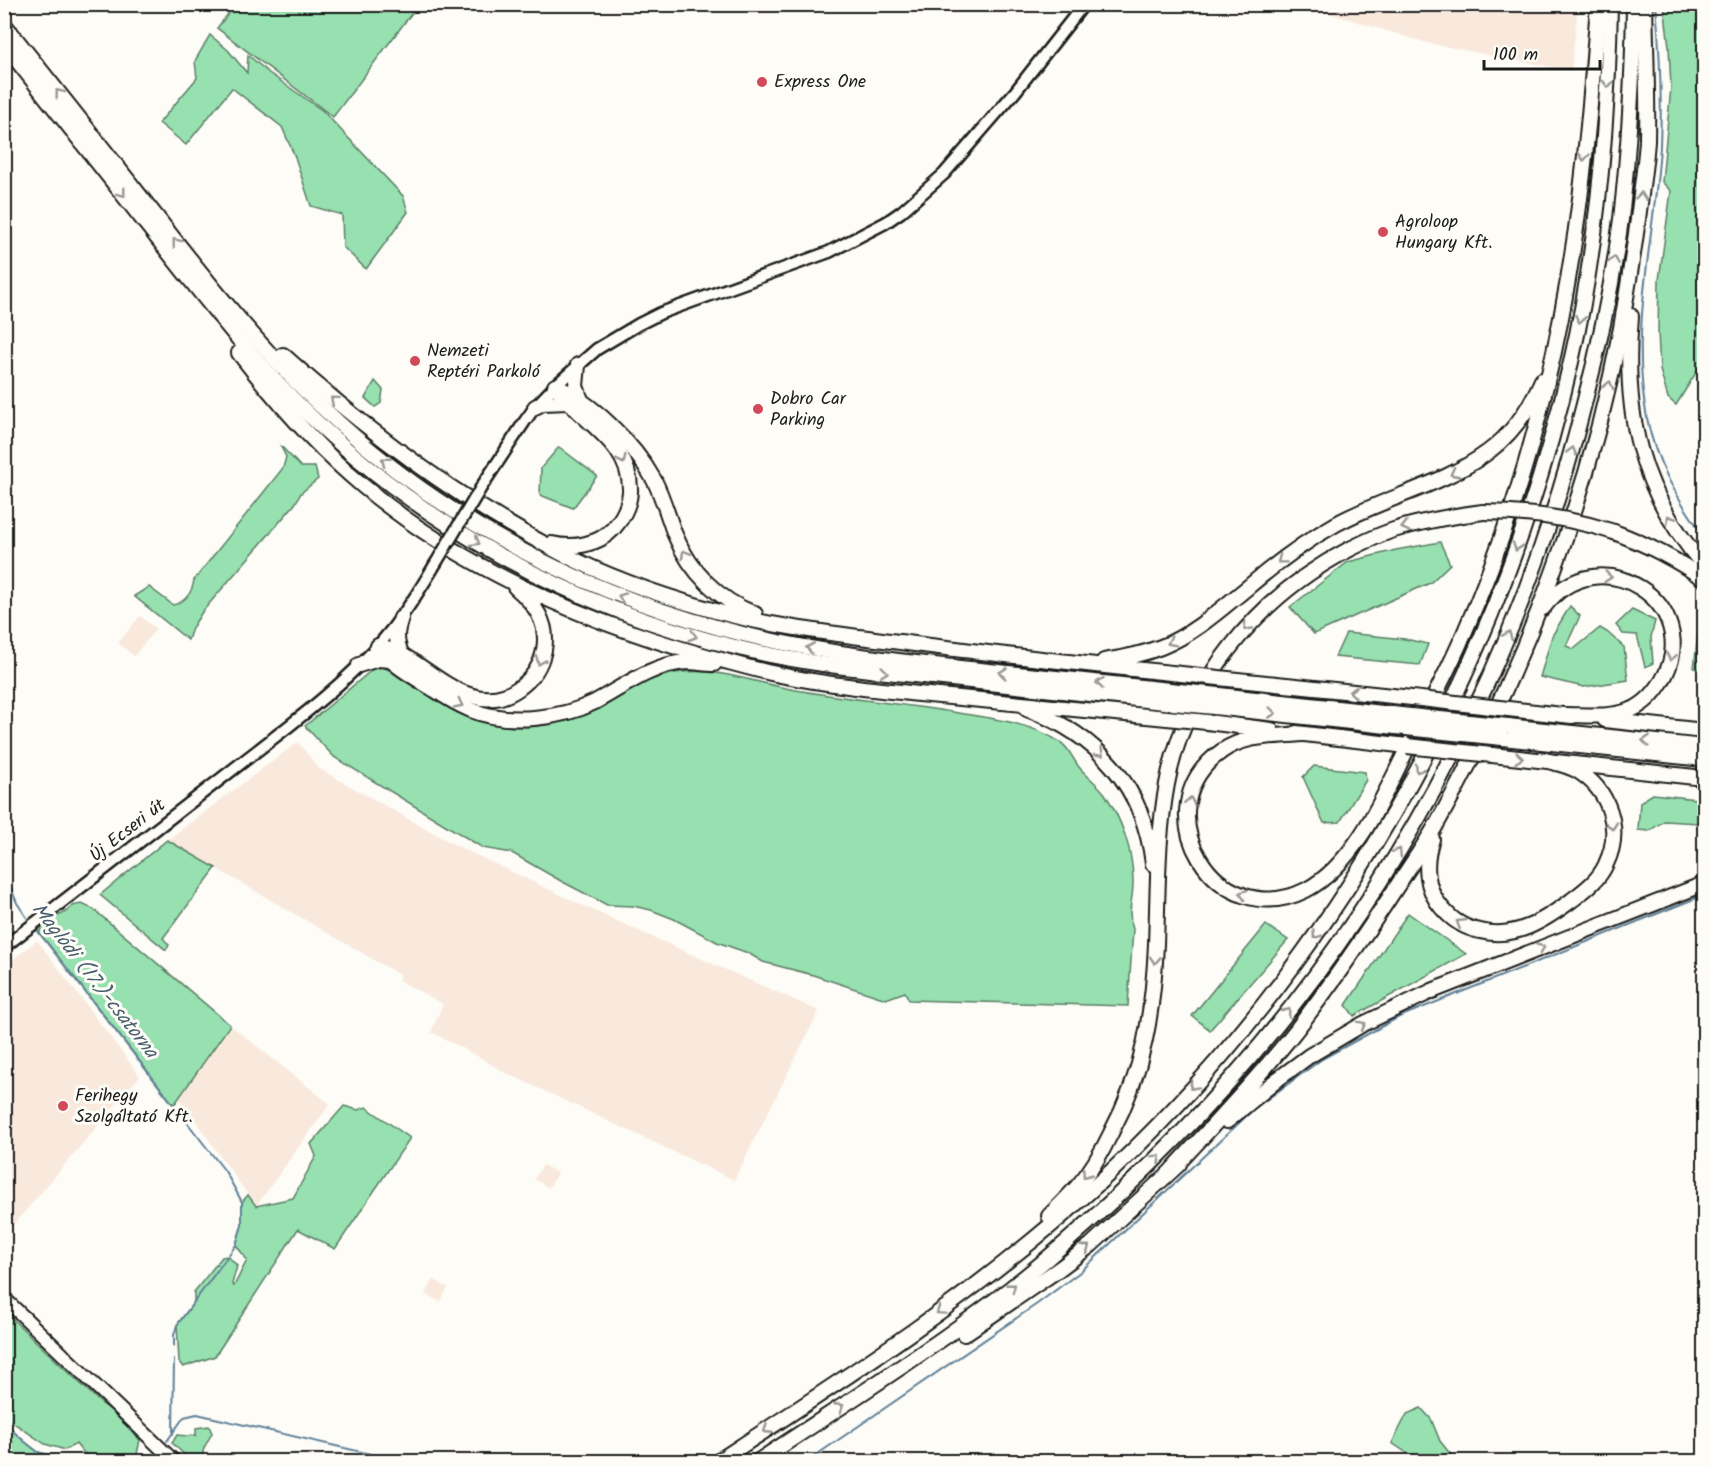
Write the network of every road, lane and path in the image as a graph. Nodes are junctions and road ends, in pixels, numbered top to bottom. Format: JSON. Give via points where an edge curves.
{"nodes":[{"id":1,"x":1084,"y":4,"type":"edge"},
{"id":2,"x":1598,"y":4,"type":"edge"},
{"id":3,"x":1610,"y":4,"type":"edge"},
{"id":4,"x":1634,"y":4,"type":"edge"},
{"id":5,"x":1645,"y":4,"type":"edge"},
{"id":6,"x":4,"y":24,"type":"edge"},
{"id":7,"x":4,"y":44,"type":"edge"},
{"id":8,"x":1634,"y":254,"type":"junction"},
{"id":9,"x":206,"y":290,"type":"junction"},
{"id":10,"x":1556,"y":342,"type":"junction"},
{"id":11,"x":578,"y":365,"type":"junction"},
{"id":12,"x":555,"y":386,"type":"junction"},
{"id":13,"x":583,"y":401,"type":"junction"},
{"id":14,"x":568,"y":402,"type":"junction"},
{"id":15,"x":535,"y":407,"type":"junction"},
{"id":16,"x":538,"y":540,"type":"junction"},
{"id":17,"x":1704,"y":566,"type":"edge"},
{"id":18,"x":505,"y":578,"type":"junction"},
{"id":19,"x":1704,"y":579,"type":"edge"},
{"id":20,"x":1537,"y":617,"type":"junction"},
{"id":21,"x":401,"y":618,"type":"junction"},
{"id":22,"x":780,"y":626,"type":"junction"},
{"id":23,"x":378,"y":646,"type":"junction"},
{"id":24,"x":396,"y":657,"type":"junction"},
{"id":25,"x":1050,"y":660,"type":"junction"},
{"id":26,"x":359,"y":665,"type":"junction"},
{"id":27,"x":742,"y":666,"type":"junction"},
{"id":28,"x":1004,"y":703,"type":"junction"},
{"id":29,"x":1564,"y":716,"type":"junction"},
{"id":30,"x":1704,"y":731,"type":"edge"},
{"id":31,"x":1505,"y":732,"type":"junction"},
{"id":32,"x":1302,"y":734,"type":"junction"},
{"id":33,"x":1704,"y":747,"type":"edge"},
{"id":34,"x":1704,"y":759,"type":"edge"},
{"id":35,"x":1545,"y":760,"type":"junction"},
{"id":36,"x":1704,"y":778,"type":"edge"},
{"id":37,"x":1437,"y":823,"type":"junction"},
{"id":38,"x":1704,"y":884,"type":"edge"},
{"id":39,"x":1156,"y":902,"type":"junction"},
{"id":40,"x":4,"y":948,"type":"edge"},
{"id":41,"x":1172,"y":1170,"type":"junction"},
{"id":42,"x":1004,"y":1264,"type":"junction"},
{"id":43,"x":4,"y":1298,"type":"edge"},
{"id":44,"x":896,"y":1371,"type":"junction"},
{"id":45,"x":175,"y":1461,"type":"edge"},
{"id":46,"x":717,"y":1461,"type":"edge"},
{"id":47,"x":757,"y":1461,"type":"edge"}],
"edges":[{"from":1,"to":11,"type":"main road","name":"Új Ecseri út","via":[[944,174],[901,212],[829,252],[661,313],[597,349]]},
{"from":2,"to":10,"type":"highway","one_way":true,"via":[[1574,251]]},
{"from":3,"to":42,"type":"highway","one_way":true,"via":[[1601,177],[1586,290],[1572,357],[1547,455],[1511,566],[1463,679],[1425,758],[1377,842],[1319,931],[1256,1014],[1133,1150]]},
{"from":44,"to":4,"type":"highway","one_way":true,"via":[[1060,1248],[1153,1162],[1226,1085],[1293,1005],[1365,905],[1451,758],[1505,642],[1551,523],[1596,360],[1620,221],[1630,120]]},
{"from":8,"to":5,"type":"highway","one_way":true,"via":[[1647,144]]},
{"from":9,"to":6,"type":"highway","one_way":true},
{"from":7,"to":9,"type":"highway","one_way":true},
{"from":17,"to":8,"type":"highway","one_way":true,"via":[[1668,517],[1638,446],[1632,414],[1629,337]]},
{"from":20,"to":8,"type":"highway","one_way":true,"via":[[1591,454],[1614,363]]},
{"from":16,"to":9,"type":"highway","one_way":true,"via":[[454,490],[374,433],[271,345],[232,301]]},
{"from":9,"to":18,"type":"highway","via":[[207,311],[286,411],[337,462],[403,516]]},
{"from":9,"to":31,"type":"highway","bridge":true,"via":[[346,429],[432,496],[539,560],[653,608],[750,636],[926,664],[1176,697]]},
{"from":10,"to":25,"type":"highway","one_way":true,"via":[[1524,414],[1502,440],[1473,463],[1338,523],[1287,556],[1200,625],[1163,647],[1101,661]]},
{"from":10,"to":32,"type":"highway","one_way":true,"via":[[1518,486],[1480,594],[1378,806],[1345,856],[1316,884],[1275,899],[1241,894],[1212,875],[1194,851],[1187,820],[1192,791],[1209,762],[1234,744],[1263,736]]},
{"from":11,"to":12,"type":"main road","name":"Új Ecseri út"},
{"from":11,"to":13,"type":"highway","via":[[576,386]]},
{"from":12,"to":13,"type":"highway"},
{"from":12,"to":14,"type":"highway"},
{"from":12,"to":15,"type":"main road","name":"Új Ecseri út"},
{"from":22,"to":13,"type":"highway","one_way":true,"via":[[736,606],[701,577],[681,546],[642,461]]},
{"from":14,"to":15,"type":"highway"},
{"from":14,"to":16,"type":"highway","one_way":true,"via":[[620,455],[628,473],[629,497],[621,518],[600,539],[566,546]]},
{"from":15,"to":21,"type":"main road","name":"Új Ecseri út","bridge":true},
{"from":16,"to":22,"type":"highway","via":[[653,591],[706,609]]},
{"from":18,"to":24,"type":"highway","one_way":true,"via":[[535,606],[545,638],[539,667],[514,692],[493,698],[469,696]]},
{"from":18,"to":27,"type":"highway","via":[[610,625]]},
{"from":19,"to":39,"type":"highway","one_way":true,"bridge":true,"via":[[1681,563],[1614,532],[1541,515],[1483,513],[1392,530],[1302,577],[1268,604],[1235,640],[1198,697],[1167,784]]},
{"from":20,"to":29,"type":"highway","one_way":true,"via":[[1568,585],[1588,577],[1611,577],[1628,580],[1649,594],[1670,627],[1672,658],[1658,689],[1646,701],[1612,716]]},
{"from":20,"to":37,"type":"highway","via":[[1488,727]]},
{"from":21,"to":23,"type":"main road","name":"Új Ecseri út"},
{"from":21,"to":24,"type":"highway"},
{"from":22,"to":25,"type":"highway"},
{"from":23,"to":24,"type":"highway","via":[[383,653]]},
{"from":23,"to":26,"type":"main road","name":"Új Ecseri út"},
{"from":24,"to":26,"type":"highway"},
{"from":24,"to":27,"type":"highway","one_way":true,"via":[[447,698],[472,711],[535,719],[594,702],[653,670],[686,662]]},
{"from":29,"to":25,"type":"highway","one_way":true,"bridge":true},
{"from":26,"to":40,"type":"main road","name":"Új Ecseri út","via":[[293,723]]},
{"from":27,"to":28,"type":"highway","via":[[842,685]]},
{"from":28,"to":32,"type":"highway","bridge":true},
{"from":28,"to":39,"type":"highway","one_way":true,"via":[[1053,719],[1077,733],[1123,779],[1150,842]]},
{"from":29,"to":30,"type":"highway"},
{"from":33,"to":31,"type":"highway","one_way":true},
{"from":31,"to":34,"type":"highway"},
{"from":32,"to":35,"type":"highway","one_way":true,"bridge":true},
{"from":35,"to":36,"type":"highway"},
{"from":35,"to":37,"type":"highway","one_way":true,"via":[[1575,769],[1599,789],[1614,824],[1606,866],[1591,886],[1535,924],[1492,934],[1471,929],[1448,915],[1433,895],[1426,868]]},
{"from":37,"to":41,"type":"highway","via":[[1298,1028]]},
{"from":41,"to":38,"type":"highway","one_way":true,"via":[[1278,1079],[1356,1028],[1432,991]]},
{"from":39,"to":42,"type":"highway","one_way":true,"via":[[1147,1030],[1125,1106],[1078,1186]]},
{"from":44,"to":41,"type":"highway","one_way":true,"via":[[927,1358],[1059,1269],[1091,1245]]},
{"from":42,"to":46,"type":"highway","one_way":true,"via":[[875,1358]]},
{"from":43,"to":45,"type":"main road"},
{"from":47,"to":44,"type":"highway","one_way":true}]}
